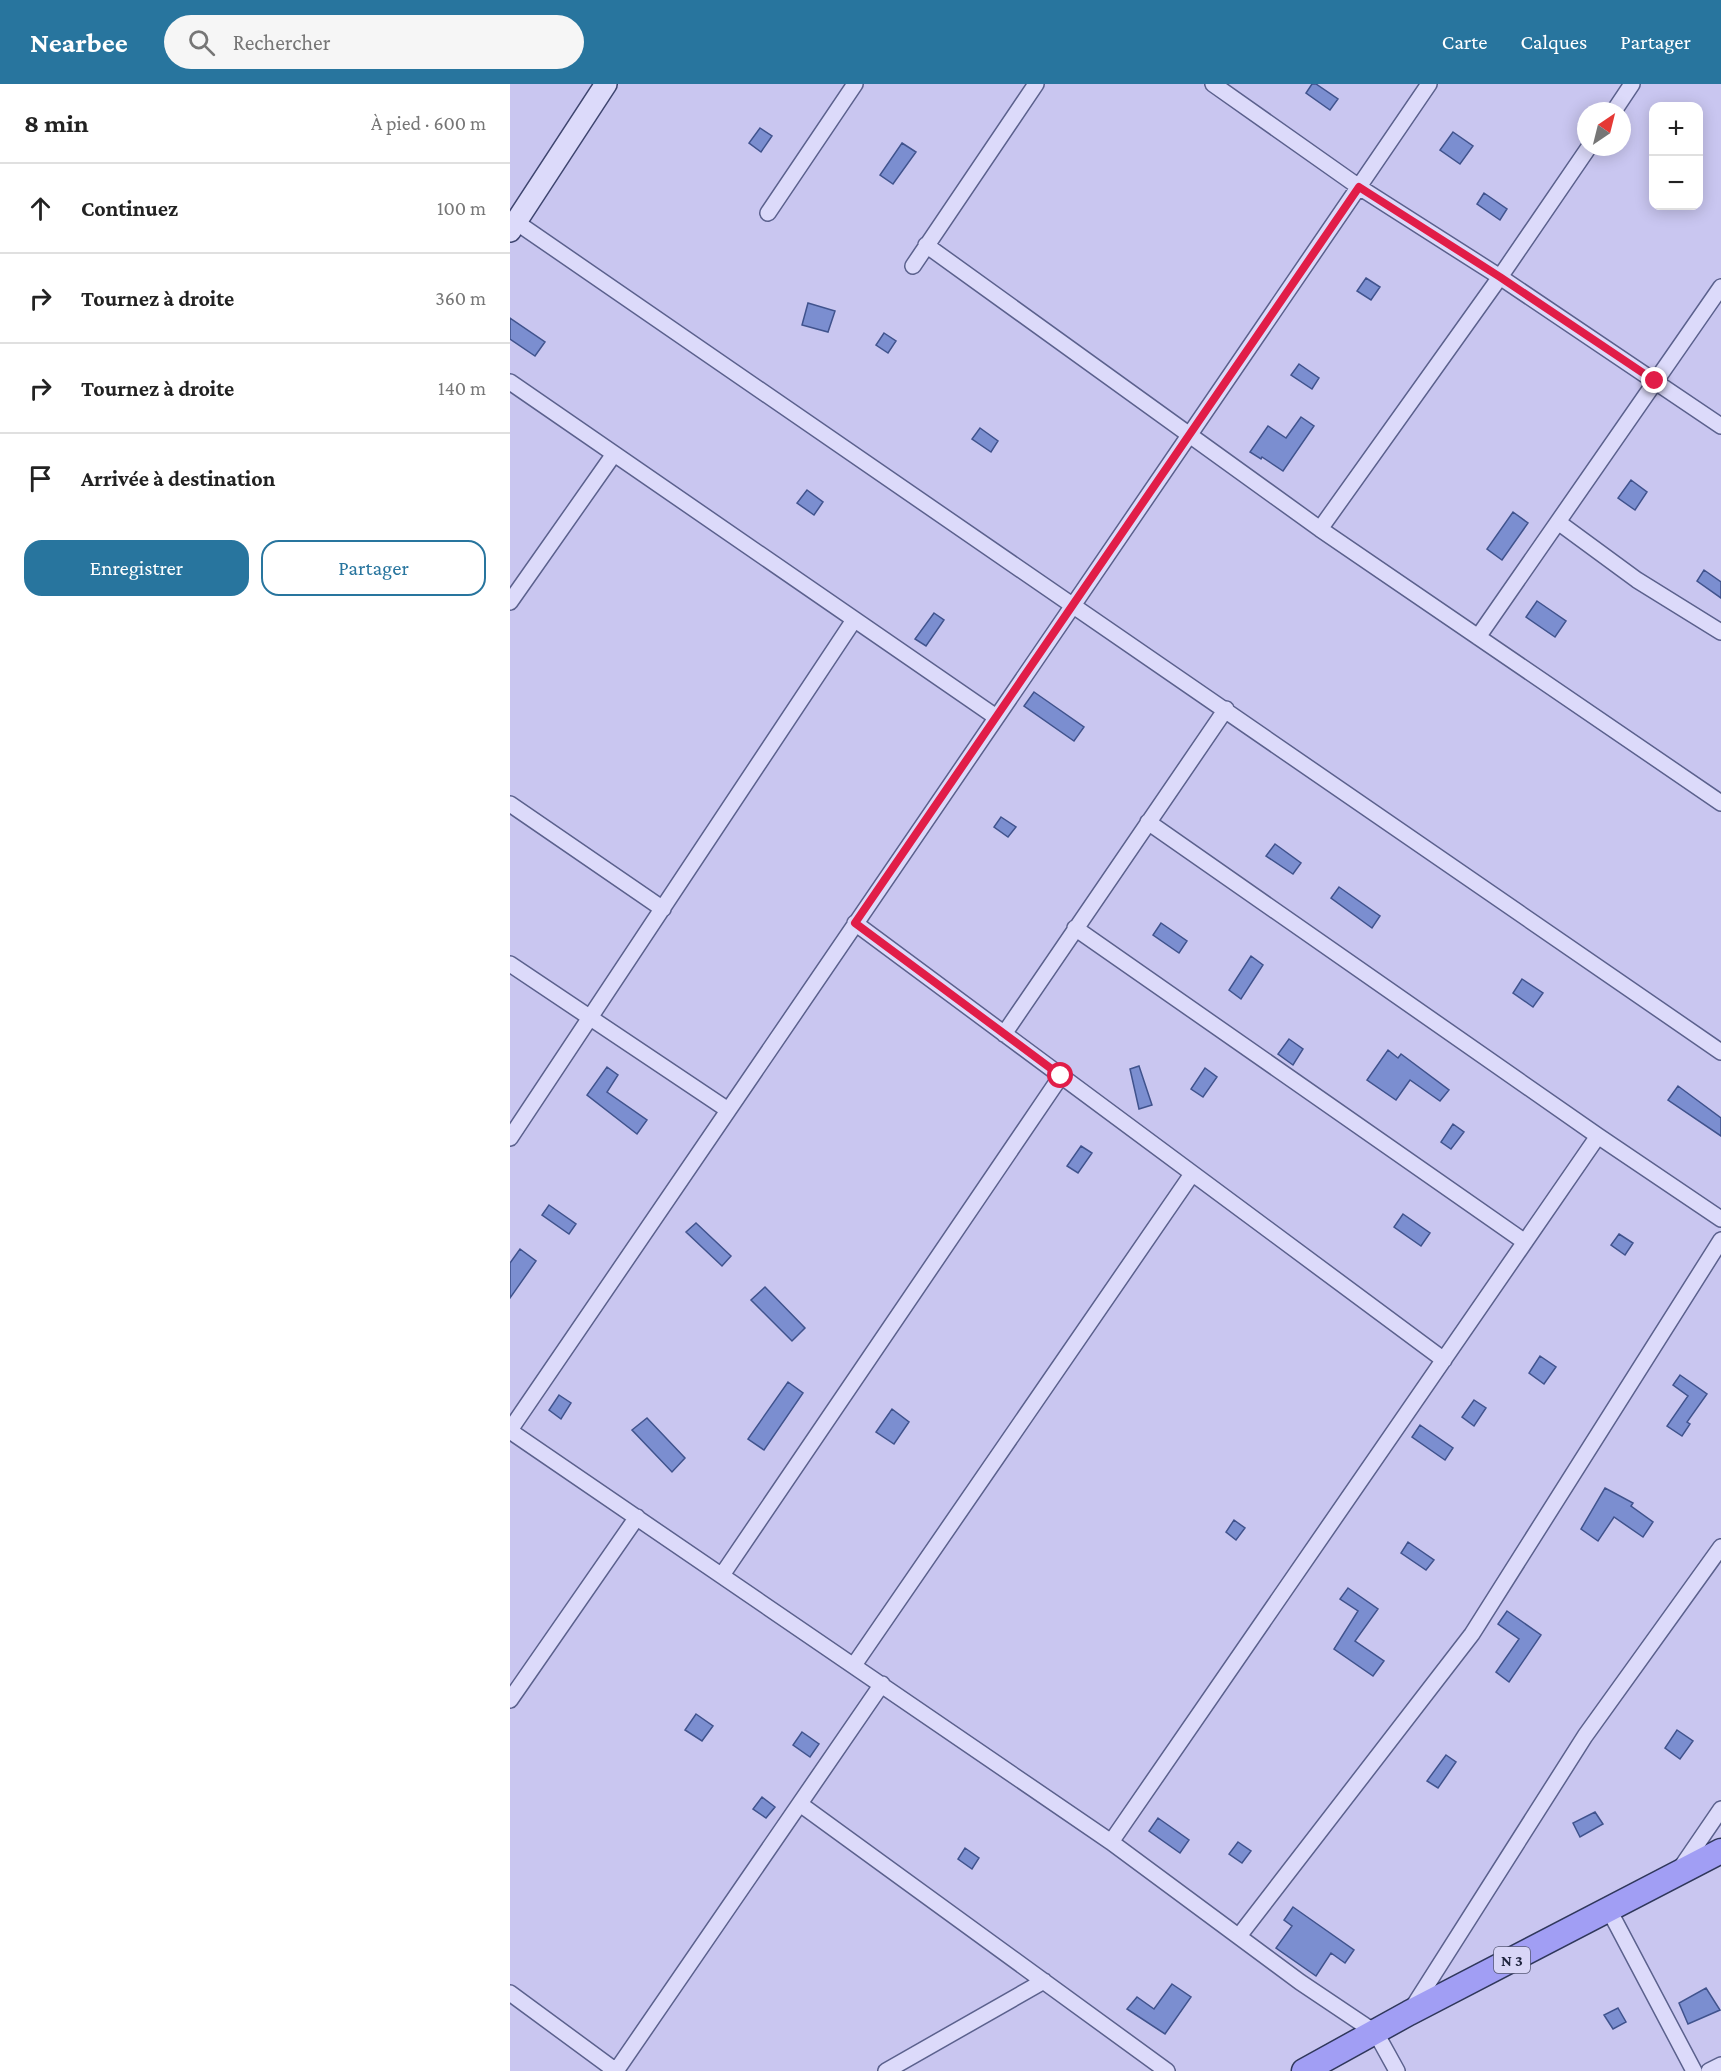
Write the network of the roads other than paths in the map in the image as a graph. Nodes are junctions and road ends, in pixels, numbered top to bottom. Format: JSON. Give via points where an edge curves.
{"nodes":[{"id":1,"x":606,"y":84,"type":"edge"},
{"id":2,"x":855,"y":84,"type":"edge"},
{"id":3,"x":1036,"y":84,"type":"edge"},
{"id":4,"x":1213,"y":84,"type":"edge"},
{"id":5,"x":1429,"y":84,"type":"edge"},
{"id":6,"x":1632,"y":84,"type":"edge"},
{"id":7,"x":1620,"y":102,"type":"edge"},
{"id":8,"x":1583,"y":156,"type":"edge"},
{"id":9,"x":1359,"y":187,"type":"junction"},
{"id":10,"x":768,"y":213,"type":"dead end"},
{"id":11,"x":513,"y":226,"type":"edge"},
{"id":12,"x":926,"y":245,"type":"junction"},
{"id":13,"x":913,"y":266,"type":"dead end"},
{"id":14,"x":1500,"y":277,"type":"junction"},
{"id":15,"x":1721,"y":287,"type":"edge"},
{"id":16,"x":1655,"y":381,"type":"junction"},
{"id":17,"x":510,"y":382,"type":"edge"},
{"id":18,"x":1721,"y":426,"type":"edge"},
{"id":19,"x":1189,"y":434,"type":"junction"},
{"id":20,"x":615,"y":454,"type":"junction"},
{"id":21,"x":1557,"y":522,"type":"junction"},
{"id":22,"x":1320,"y":529,"type":"junction"},
{"id":23,"x":510,"y":602,"type":"edge"},
{"id":24,"x":1073,"y":604,"type":"junction"},
{"id":25,"x":854,"y":620,"type":"junction"},
{"id":26,"x":1721,"y":632,"type":"edge"},
{"id":27,"x":1478,"y":637,"type":"junction"},
{"id":28,"x":1226,"y":709,"type":"junction"},
{"id":29,"x":996,"y":717,"type":"junction"},
{"id":30,"x":1721,"y":803,"type":"edge"},
{"id":31,"x":510,"y":804,"type":"edge"},
{"id":32,"x":1148,"y":822,"type":"junction"},
{"id":33,"x":663,"y":909,"type":"junction"},
{"id":34,"x":855,"y":923,"type":"junction"},
{"id":35,"x":1076,"y":928,"type":"junction"},
{"id":36,"x":510,"y":964,"type":"edge"},
{"id":37,"x":590,"y":1018,"type":"junction"},
{"id":38,"x":1004,"y":1034,"type":"junction"},
{"id":39,"x":1721,"y":1052,"type":"edge"},
{"id":40,"x":1061,"y":1076,"type":"junction"},
{"id":41,"x":728,"y":1110,"type":"junction"},
{"id":42,"x":1598,"y":1136,"type":"junction"},
{"id":43,"x":510,"y":1138,"type":"edge"},
{"id":44,"x":1192,"y":1174,"type":"junction"},
{"id":45,"x":1721,"y":1219,"type":"edge"},
{"id":46,"x":1721,"y":1240,"type":"edge"},
{"id":47,"x":1525,"y":1242,"type":"junction"},
{"id":48,"x":1444,"y":1360,"type":"junction"},
{"id":49,"x":510,"y":1430,"type":"edge"},
{"id":50,"x":637,"y":1517,"type":"junction"},
{"id":51,"x":1721,"y":1547,"type":"edge"},
{"id":52,"x":722,"y":1575,"type":"junction"},
{"id":53,"x":854,"y":1665,"type":"junction"},
{"id":54,"x":882,"y":1684,"type":"junction"},
{"id":55,"x":510,"y":1700,"type":"edge"},
{"id":56,"x":800,"y":1804,"type":"junction"},
{"id":57,"x":1721,"y":1809,"type":"edge"},
{"id":58,"x":1112,"y":1842,"type":"junction"},
{"id":59,"x":1721,"y":1851,"type":"edge"},
{"id":60,"x":1676,"y":1874,"type":"junction"},
{"id":61,"x":1609,"y":1910,"type":"junction"},
{"id":62,"x":1239,"y":1936,"type":"junction"},
{"id":63,"x":1044,"y":1981,"type":"junction"},
{"id":64,"x":510,"y":1993,"type":"edge"},
{"id":65,"x":1409,"y":2013,"type":"junction"},
{"id":66,"x":1376,"y":2033,"type":"junction"},
{"id":67,"x":1721,"y":2065,"type":"edge"},
{"id":68,"x":616,"y":2071,"type":"edge"},
{"id":69,"x":886,"y":2071,"type":"edge"},
{"id":70,"x":1167,"y":2071,"type":"edge"},
{"id":71,"x":1304,"y":2071,"type":"edge"},
{"id":72,"x":1397,"y":2071,"type":"edge"},
{"id":73,"x":1694,"y":2071,"type":"edge"},
{"id":74,"x":1709,"y":2071,"type":"edge"}],
"edges":[{"from":1,"to":11,"type":"main road"},
{"from":2,"to":10,"type":"street"},
{"from":3,"to":12,"type":"street"},
{"from":4,"to":9,"type":"street"},
{"from":5,"to":9,"type":"street"},
{"from":6,"to":7,"type":"street"},
{"from":8,"to":14,"type":"street"},
{"from":9,"to":14,"type":"street"},
{"from":9,"to":19,"type":"street"},
{"from":11,"to":24,"type":"street"},
{"from":12,"to":13,"type":"street"},
{"from":12,"to":19,"type":"street"},
{"from":14,"to":16,"type":"street"},
{"from":14,"to":22,"type":"street"},
{"from":15,"to":16,"type":"street"},
{"from":16,"to":18,"type":"street"},
{"from":16,"to":21,"type":"street"},
{"from":17,"to":20,"type":"street"},
{"from":19,"to":22,"type":"street"},
{"from":19,"to":24,"type":"street"},
{"from":20,"to":23,"type":"street"},
{"from":20,"to":25,"type":"street"},
{"from":21,"to":26,"type":"street","via":[[1636,580]]},
{"from":21,"to":27,"type":"street"},
{"from":22,"to":27,"type":"street"},
{"from":24,"to":28,"type":"street"},
{"from":24,"to":29,"type":"street"},
{"from":25,"to":29,"type":"street"},
{"from":25,"to":33,"type":"street"},
{"from":27,"to":30,"type":"street"},
{"from":28,"to":32,"type":"street"},
{"from":28,"to":39,"type":"street"},
{"from":29,"to":34,"type":"street"},
{"from":31,"to":33,"type":"street"},
{"from":32,"to":35,"type":"street"},
{"from":32,"to":42,"type":"street"},
{"from":33,"to":37,"type":"street"},
{"from":34,"to":38,"type":"street"},
{"from":34,"to":41,"type":"street"},
{"from":35,"to":38,"type":"street"},
{"from":35,"to":47,"type":"street"},
{"from":36,"to":37,"type":"street"},
{"from":37,"to":41,"type":"street"},
{"from":37,"to":43,"type":"street"},
{"from":38,"to":40,"type":"street"},
{"from":40,"to":44,"type":"street"},
{"from":40,"to":52,"type":"street"},
{"from":41,"to":49,"type":"street"},
{"from":42,"to":45,"type":"street"},
{"from":42,"to":47,"type":"street"},
{"from":44,"to":48,"type":"street"},
{"from":44,"to":53,"type":"street"},
{"from":46,"to":62,"type":"street","via":[[1472,1634]]},
{"from":47,"to":48,"type":"street"},
{"from":48,"to":58,"type":"street"},
{"from":49,"to":50,"type":"street"},
{"from":50,"to":52,"type":"street"},
{"from":50,"to":55,"type":"street"},
{"from":51,"to":65,"type":"street","via":[[1585,1736]]},
{"from":52,"to":53,"type":"street"},
{"from":53,"to":54,"type":"street"},
{"from":54,"to":56,"type":"street"},
{"from":54,"to":58,"type":"street"},
{"from":56,"to":63,"type":"street"},
{"from":56,"to":68,"type":"street"},
{"from":57,"to":60,"type":"street"},
{"from":58,"to":62,"type":"street"},
{"from":59,"to":60,"type":"main road","number":"N 3"},
{"from":60,"to":61,"type":"main road","number":"N 3"},
{"from":61,"to":65,"type":"main road","number":"N 3"},
{"from":61,"to":73,"type":"street"},
{"from":62,"to":66,"type":"street"},
{"from":63,"to":69,"type":"street"},
{"from":63,"to":70,"type":"street"},
{"from":64,"to":68,"type":"street"},
{"from":65,"to":66,"type":"main road","number":"N 3"},
{"from":66,"to":71,"type":"main road","number":"N 3"},
{"from":66,"to":72,"type":"street"},
{"from":67,"to":74,"type":"street"}]}
